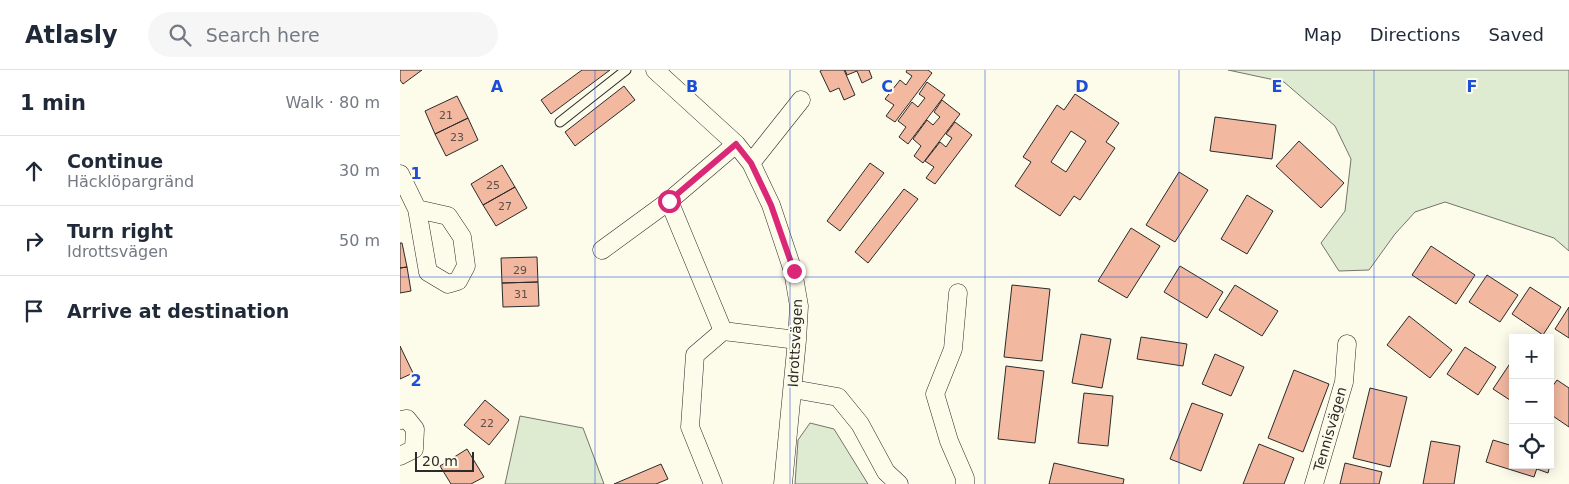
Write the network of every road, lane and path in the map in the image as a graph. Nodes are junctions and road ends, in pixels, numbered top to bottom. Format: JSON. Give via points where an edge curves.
{"nodes":[{"id":1,"x":626,"y":70,"type":"edge"},
{"id":2,"x":655,"y":70,"type":"edge"},
{"id":3,"x":801,"y":100,"type":"dead end"},
{"id":4,"x":560,"y":122,"type":"dead end"},
{"id":5,"x":736,"y":144,"type":"junction"},
{"id":6,"x":751,"y":163,"type":"junction"},
{"id":7,"x":400,"y":174,"type":"edge"},
{"id":8,"x":669,"y":201,"type":"junction"},
{"id":9,"x":417,"y":209,"type":"dead end"},
{"id":10,"x":602,"y":250,"type":"dead end"},
{"id":11,"x":958,"y":293,"type":"dead end"},
{"id":12,"x":723,"y":331,"type":"junction"},
{"id":13,"x":797,"y":340,"type":"junction"},
{"id":14,"x":1347,"y":344,"type":"dead end"},
{"id":15,"x":793,"y":389,"type":"junction"},
{"id":16,"x":400,"y":420,"type":"edge"},
{"id":17,"x":400,"y":456,"type":"edge"},
{"id":18,"x":713,"y":484,"type":"edge"},
{"id":19,"x":783,"y":484,"type":"edge"},
{"id":20,"x":899,"y":484,"type":"edge"},
{"id":21,"x":965,"y":484,"type":"edge"},
{"id":22,"x":1314,"y":484,"type":"edge"}],
"edges":[{"from":1,"to":4,"type":"lane"},
{"from":2,"to":5,"type":"street","name":"Idrottsvägen"},
{"from":3,"to":6,"type":"street"},
{"from":5,"to":6,"type":"street","name":"Idrottsvägen"},
{"from":5,"to":8,"type":"street"},
{"from":6,"to":13,"type":"street","name":"Idrottsvägen","via":[[771,205],[794,271],[799,306]]},
{"from":7,"to":9,"type":"street"},
{"from":8,"to":10,"type":"street"},
{"from":8,"to":12,"type":"street"},
{"from":11,"to":21,"type":"street","via":[[953,350],[934,394]]},
{"from":12,"to":13,"type":"street"},
{"from":12,"to":18,"type":"street","via":[[695,355],[690,427]]},
{"from":13,"to":15,"type":"street","name":"Idrottsvägen"},
{"from":14,"to":22,"type":"street","name":"Tennisvägen","via":[[1344,382]]},
{"from":15,"to":19,"type":"street","name":"Idrottsvägen"},
{"from":15,"to":20,"type":"street","via":[[838,396],[860,424],[886,472]]},
{"from":16,"to":17,"type":"street","via":[[407,419],[415,429],[414,449]]}]}
